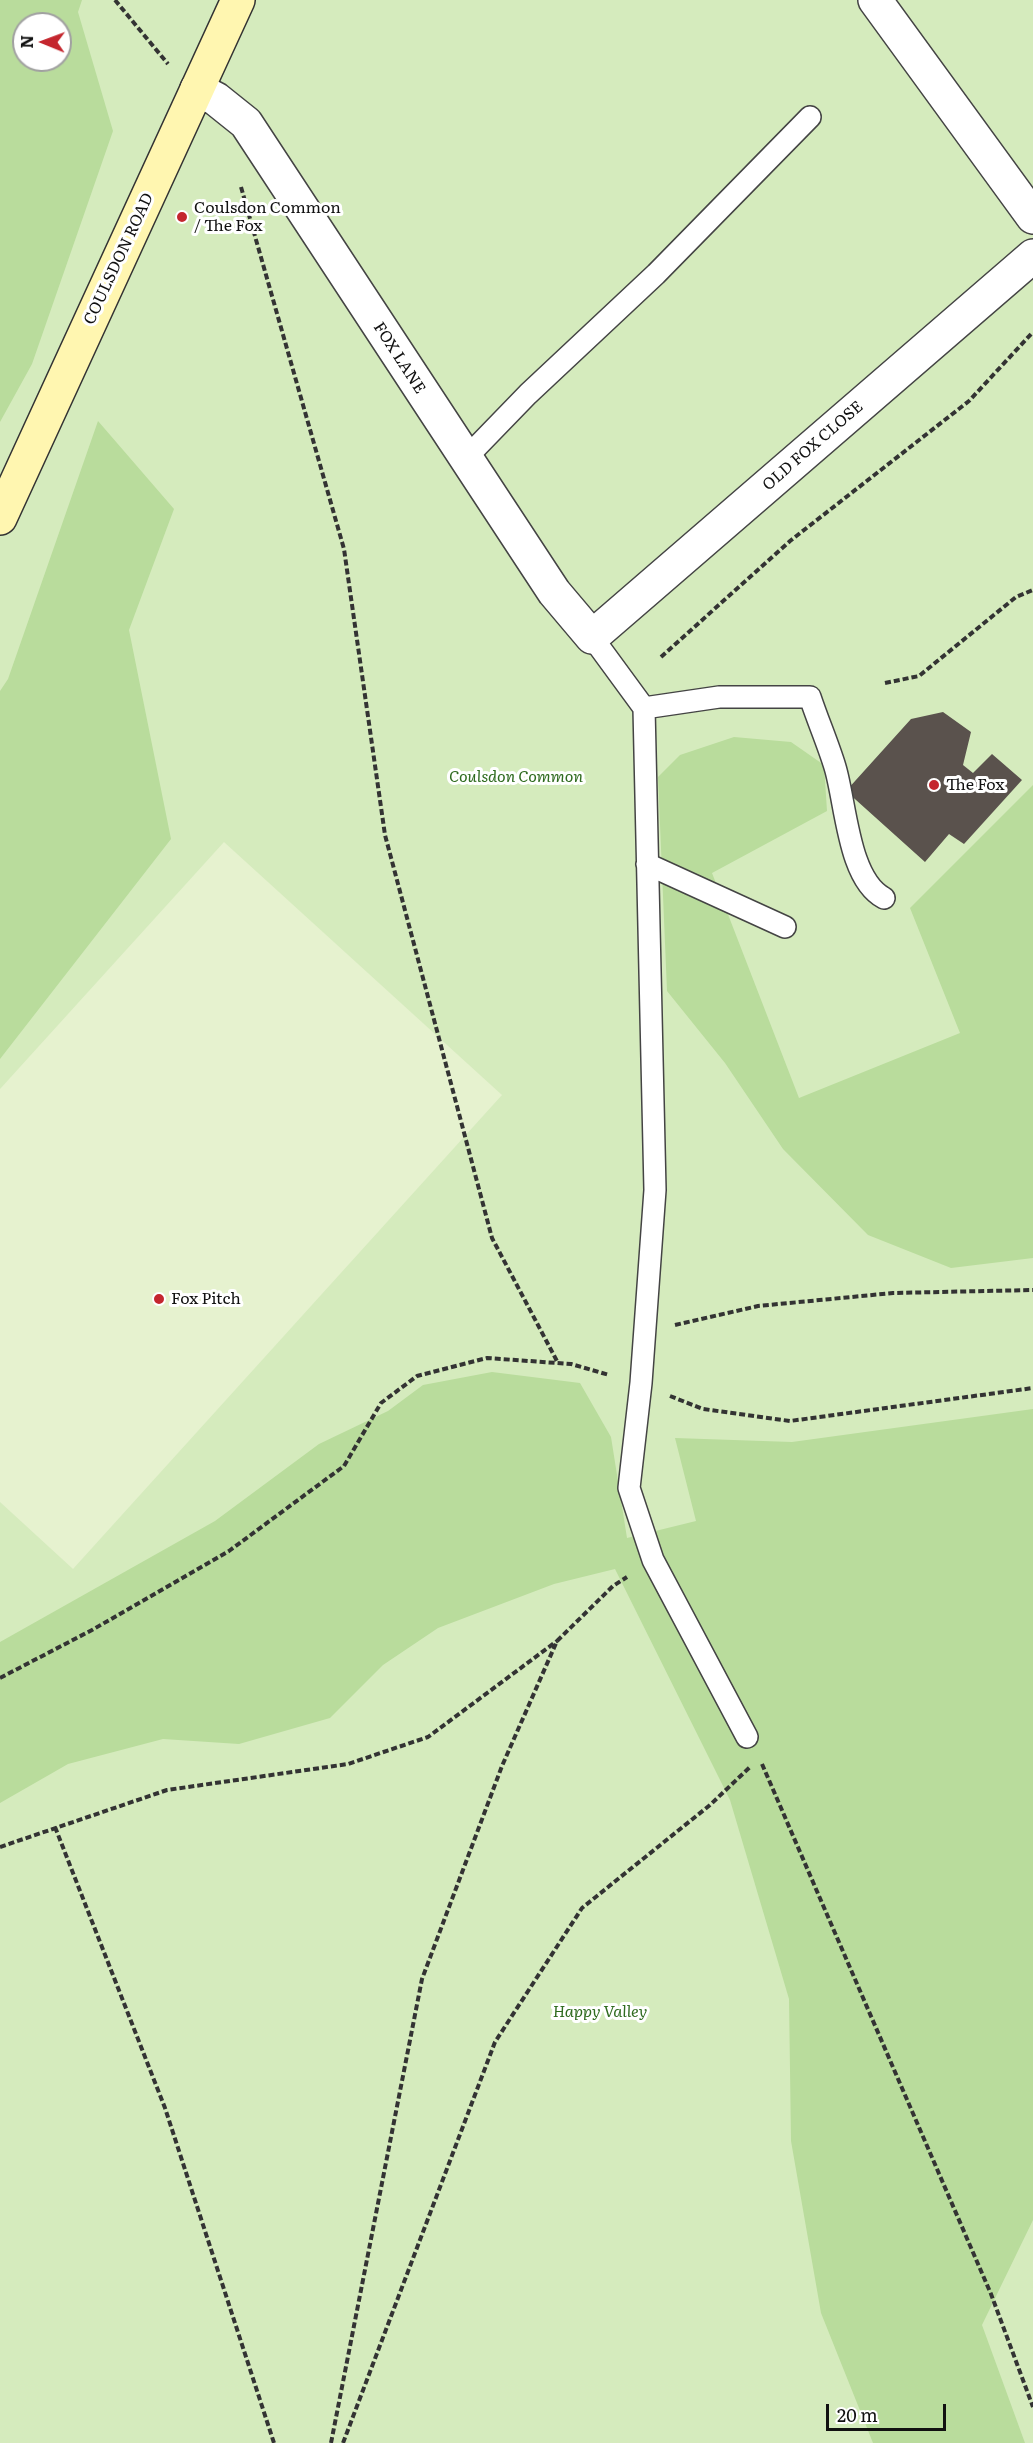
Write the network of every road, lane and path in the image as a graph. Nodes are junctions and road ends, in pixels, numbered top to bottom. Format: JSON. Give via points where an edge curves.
{"nodes":[{"id":1,"x":115,"y":0,"type":"edge"},
{"id":2,"x":238,"y":0,"type":"edge"},
{"id":3,"x":875,"y":0,"type":"edge"},
{"id":4,"x":197,"y":89,"type":"junction"},
{"id":5,"x":810,"y":117,"type":"dead end"},
{"id":6,"x":238,"y":180,"type":"dead end"},
{"id":7,"x":1033,"y":217,"type":"edge"},
{"id":8,"x":1033,"y":255,"type":"edge"},
{"id":9,"x":1033,"y":332,"type":"edge"},
{"id":10,"x":465,"y":459,"type":"junction"},
{"id":11,"x":0,"y":518,"type":"edge"},
{"id":12,"x":1033,"y":590,"type":"edge"},
{"id":13,"x":592,"y":637,"type":"junction"},
{"id":14,"x":661,"y":657,"type":"dead end"},
{"id":15,"x":885,"y":683,"type":"dead end"},
{"id":16,"x":644,"y":708,"type":"junction"},
{"id":17,"x":648,"y":864,"type":"junction"},
{"id":18,"x":884,"y":898,"type":"dead end"},
{"id":19,"x":785,"y":927,"type":"dead end"},
{"id":20,"x":1033,"y":1290,"type":"edge"},
{"id":21,"x":645,"y":1330,"type":"junction"},
{"id":22,"x":558,"y":1363,"type":"junction"},
{"id":23,"x":641,"y":1383,"type":"junction"},
{"id":24,"x":1033,"y":1388,"type":"edge"},
{"id":25,"x":653,"y":1560,"type":"junction"},
{"id":26,"x":557,"y":1641,"type":"junction"},
{"id":27,"x":0,"y":1678,"type":"edge"},
{"id":28,"x":747,"y":1737,"type":"joint"},
{"id":29,"x":760,"y":1759,"type":"junction"},
{"id":30,"x":55,"y":1827,"type":"junction"},
{"id":31,"x":0,"y":1847,"type":"edge"},
{"id":32,"x":1033,"y":2407,"type":"edge"},
{"id":33,"x":274,"y":2443,"type":"edge"},
{"id":34,"x":331,"y":2443,"type":"edge"},
{"id":35,"x":343,"y":2443,"type":"edge"}],
"edges":[{"from":1,"to":4,"type":"path","via":[[169,66]]},
{"from":2,"to":4,"type":"main road","name":"COULSDON ROAD"},
{"from":3,"to":7,"type":"street"},
{"from":4,"to":10,"type":"street","name":"FOX LANE","via":[[246,123]]},
{"from":4,"to":11,"type":"main road","name":"COULSDON ROAD"},
{"from":5,"to":10,"type":"lane","via":[[656,274]]},
{"from":6,"to":22,"type":"path","via":[[344,549],[385,835],[492,1238]]},
{"from":8,"to":13,"type":"street","name":"OLD FOX CLOSE"},
{"from":9,"to":14,"type":"path","via":[[969,401],[790,541]]},
{"from":10,"to":13,"type":"street","name":"FOX LANE","via":[[554,592]]},
{"from":12,"to":15,"type":"path","via":[[1016,597],[919,676]]},
{"from":13,"to":16,"type":"lane"},
{"from":16,"to":17,"type":"lane"},
{"from":16,"to":18,"type":"lane","via":[[719,697],[810,697],[836,768],[851,844],[872,892]]},
{"from":17,"to":19,"type":"lane"},
{"from":17,"to":21,"type":"lane","via":[[655,1190]]},
{"from":20,"to":21,"type":"path","via":[[893,1293],[758,1306]]},
{"from":21,"to":23,"type":"lane"},
{"from":22,"to":23,"type":"path"},
{"from":22,"to":27,"type":"path","via":[[487,1358],[417,1376],[381,1403],[344,1466],[229,1551]]},
{"from":23,"to":24,"type":"path","via":[[703,1409],[790,1420]]},
{"from":23,"to":25,"type":"lane","via":[[629,1488]]},
{"from":25,"to":26,"type":"path","via":[[613,1586]]},
{"from":25,"to":28,"type":"lane"},
{"from":26,"to":30,"type":"path","via":[[428,1737],[348,1764],[167,1790]]},
{"from":26,"to":34,"type":"path","via":[[502,1766],[422,1980]]},
{"from":28,"to":29,"type":"path"},
{"from":29,"to":32,"type":"path","via":[[991,2294]]},
{"from":29,"to":35,"type":"path","via":[[710,1806],[582,1908],[495,2043]]},
{"from":30,"to":31,"type":"path"},
{"from":30,"to":33,"type":"path","via":[[165,2108]]}]}
